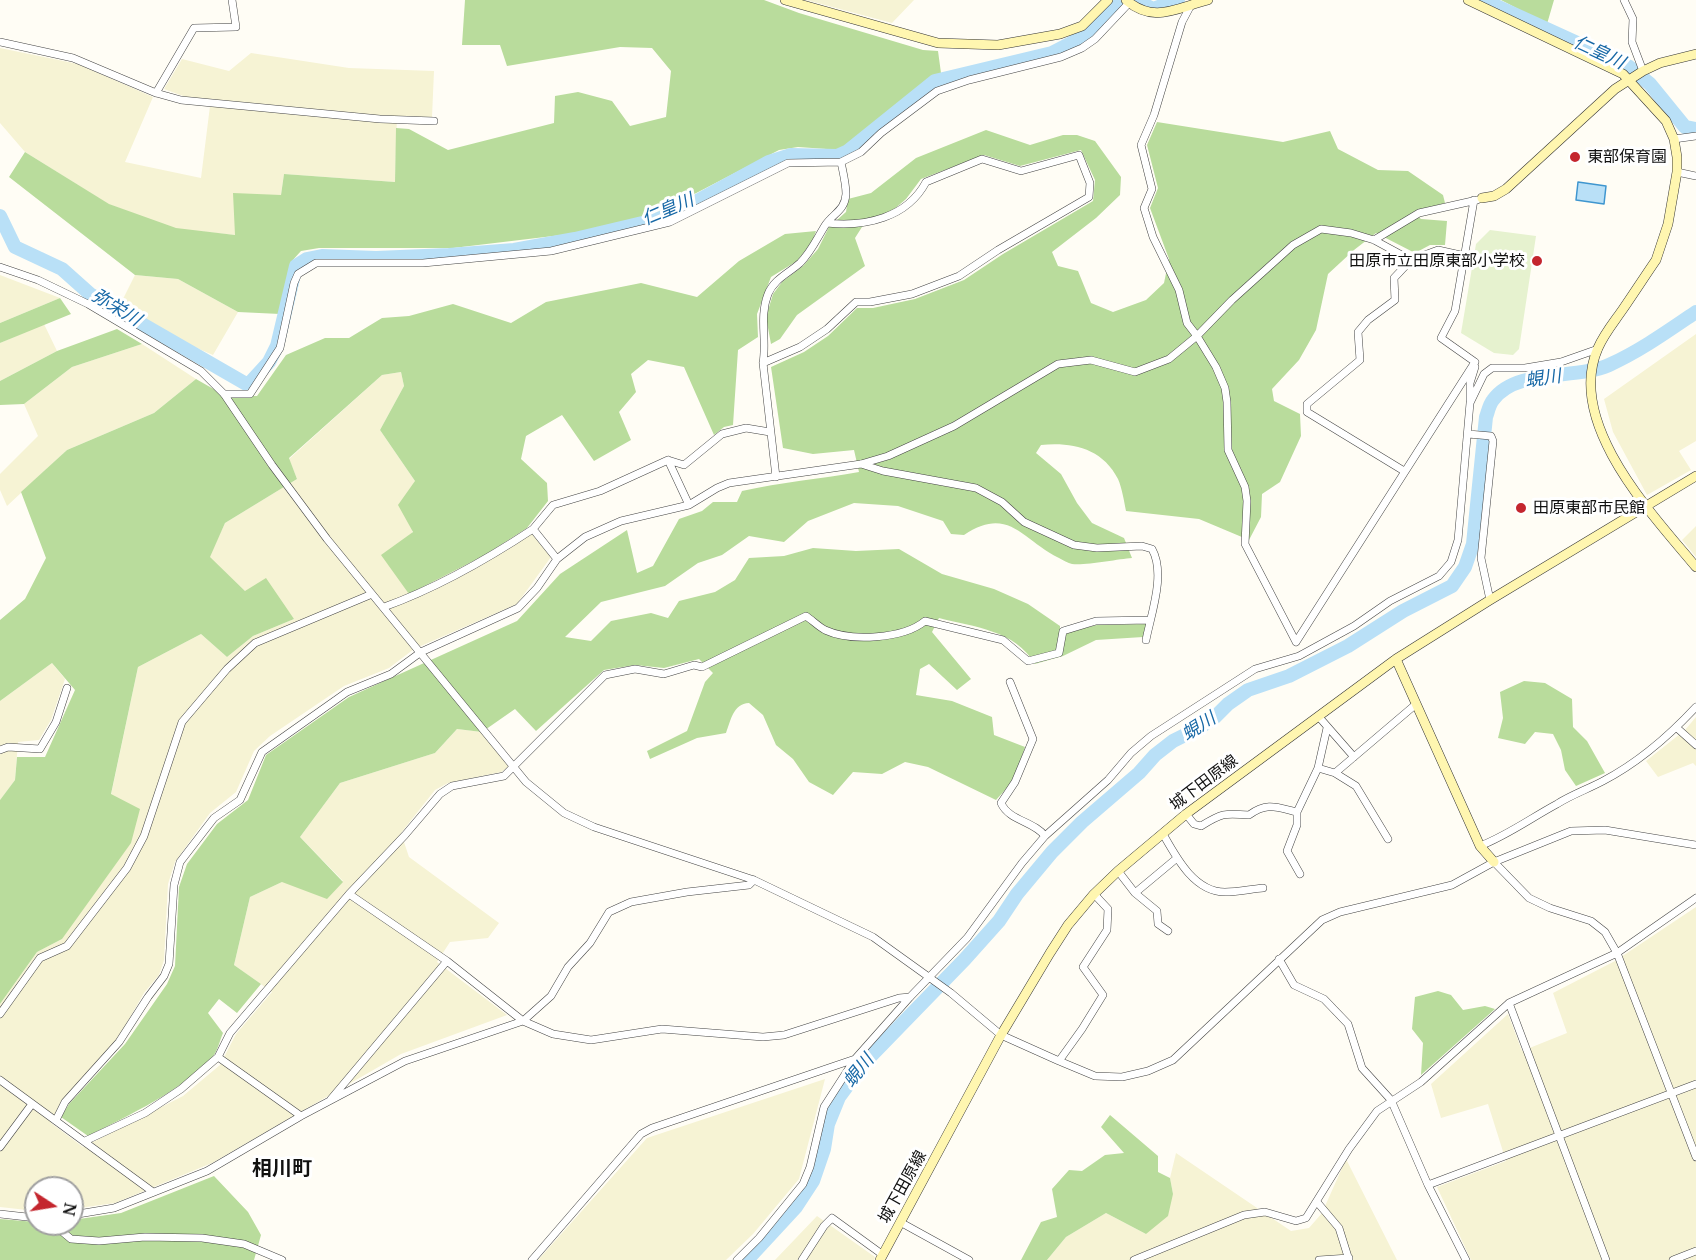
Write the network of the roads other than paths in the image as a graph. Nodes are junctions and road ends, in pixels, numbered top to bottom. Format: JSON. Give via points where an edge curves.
{"nodes":[{"id":1,"x":231,"y":0,"type":"edge"},
{"id":2,"x":785,"y":0,"type":"edge"},
{"id":3,"x":1108,"y":0,"type":"edge"},
{"id":4,"x":1206,"y":0,"type":"edge"},
{"id":5,"x":1468,"y":0,"type":"edge"},
{"id":6,"x":1624,"y":0,"type":"edge"},
{"id":7,"x":1128,"y":1,"type":"edge"},
{"id":8,"x":806,"y":3,"type":"edge"},
{"id":9,"x":1191,"y":4,"type":"junction"},
{"id":10,"x":0,"y":42,"type":"edge"},
{"id":11,"x":1696,"y":54,"type":"edge"},
{"id":12,"x":1643,"y":71,"type":"junction"},
{"id":13,"x":1629,"y":80,"type":"junction"},
{"id":14,"x":156,"y":93,"type":"junction"},
{"id":15,"x":434,"y":121,"type":"dead end"},
{"id":16,"x":1696,"y":136,"type":"edge"},
{"id":17,"x":1674,"y":139,"type":"junction"},
{"id":18,"x":841,"y":162,"type":"junction"},
{"id":19,"x":1677,"y":172,"type":"junction"},
{"id":20,"x":1696,"y":176,"type":"edge"},
{"id":21,"x":1478,"y":199,"type":"junction"},
{"id":22,"x":827,"y":223,"type":"junction"},
{"id":23,"x":1374,"y":240,"type":"junction"},
{"id":24,"x":1465,"y":256,"type":"junction"},
{"id":25,"x":1411,"y":260,"type":"junction"},
{"id":26,"x":0,"y":267,"type":"edge"},
{"id":27,"x":1197,"y":336,"type":"junction"},
{"id":28,"x":1598,"y":349,"type":"junction"},
{"id":29,"x":1475,"y":362,"type":"junction"},
{"id":30,"x":763,"y":363,"type":"junction"},
{"id":31,"x":224,"y":394,"type":"junction"},
{"id":32,"x":1470,"y":403,"type":"junction"},
{"id":33,"x":770,"y":432,"type":"junction"},
{"id":34,"x":1468,"y":434,"type":"junction"},
{"id":35,"x":668,"y":460,"type":"junction"},
{"id":36,"x":861,"y":464,"type":"junction"},
{"id":37,"x":1404,"y":471,"type":"junction"},
{"id":38,"x":1696,"y":476,"type":"edge"},
{"id":39,"x":776,"y":477,"type":"junction"},
{"id":40,"x":689,"y":505,"type":"junction"},
{"id":41,"x":1645,"y":506,"type":"junction"},
{"id":42,"x":533,"y":529,"type":"junction"},
{"id":43,"x":557,"y":559,"type":"junction"},
{"id":44,"x":1696,"y":567,"type":"edge"},
{"id":45,"x":372,"y":594,"type":"junction"},
{"id":46,"x":1490,"y":600,"type":"junction"},
{"id":47,"x":384,"y":608,"type":"junction"},
{"id":48,"x":1150,"y":620,"type":"junction"},
{"id":49,"x":1146,"y":640,"type":"dead end"},
{"id":50,"x":421,"y":652,"type":"junction"},
{"id":51,"x":1396,"y":659,"type":"junction"},
{"id":52,"x":1010,"y":682,"type":"dead end"},
{"id":53,"x":67,"y":688,"type":"dead end"},
{"id":54,"x":1415,"y":705,"type":"junction"},
{"id":55,"x":1696,"y":707,"type":"edge"},
{"id":56,"x":1319,"y":717,"type":"junction"},
{"id":57,"x":1327,"y":728,"type":"junction"},
{"id":58,"x":1677,"y":728,"type":"junction"},
{"id":59,"x":1696,"y":745,"type":"edge"},
{"id":60,"x":0,"y":750,"type":"edge"},
{"id":61,"x":1354,"y":757,"type":"junction"},
{"id":62,"x":514,"y":766,"type":"junction"},
{"id":63,"x":1318,"y":768,"type":"junction"},
{"id":64,"x":1335,"y":773,"type":"junction"},
{"id":65,"x":1297,"y":812,"type":"junction"},
{"id":66,"x":1186,"y":814,"type":"junction"},
{"id":67,"x":1163,"y":834,"type":"junction"},
{"id":68,"x":1045,"y":836,"type":"junction"},
{"id":69,"x":1388,"y":839,"type":"dead end"},
{"id":70,"x":1696,"y":845,"type":"edge"},
{"id":71,"x":1480,"y":846,"type":"junction"},
{"id":72,"x":1177,"y":858,"type":"junction"},
{"id":73,"x":1494,"y":862,"type":"junction"},
{"id":74,"x":1118,"y":871,"type":"junction"},
{"id":75,"x":1300,"y":874,"type":"dead end"},
{"id":76,"x":754,"y":880,"type":"junction"},
{"id":77,"x":1263,"y":888,"type":"dead end"},
{"id":78,"x":1135,"y":893,"type":"junction"},
{"id":79,"x":349,"y":894,"type":"junction"},
{"id":80,"x":1094,"y":894,"type":"junction"},
{"id":81,"x":1696,"y":898,"type":"edge"},
{"id":82,"x":1168,"y":931,"type":"dead end"},
{"id":83,"x":1617,"y":953,"type":"junction"},
{"id":84,"x":1279,"y":959,"type":"junction"},
{"id":85,"x":447,"y":961,"type":"junction"},
{"id":86,"x":932,"y":981,"type":"junction"},
{"id":87,"x":910,"y":997,"type":"junction"},
{"id":88,"x":1509,"y":1003,"type":"junction"},
{"id":89,"x":0,"y":1014,"type":"edge"},
{"id":90,"x":523,"y":1020,"type":"junction"},
{"id":91,"x":1001,"y":1035,"type":"junction"},
{"id":92,"x":218,"y":1057,"type":"junction"},
{"id":93,"x":855,"y":1059,"type":"junction"},
{"id":94,"x":1059,"y":1061,"type":"junction"},
{"id":95,"x":0,"y":1080,"type":"edge"},
{"id":96,"x":1696,"y":1084,"type":"edge"},
{"id":97,"x":1672,"y":1093,"type":"junction"},
{"id":98,"x":1391,"y":1100,"type":"junction"},
{"id":99,"x":328,"y":1103,"type":"junction"},
{"id":100,"x":32,"y":1104,"type":"junction"},
{"id":101,"x":301,"y":1116,"type":"junction"},
{"id":102,"x":56,"y":1120,"type":"junction"},
{"id":103,"x":1558,"y":1135,"type":"junction"},
{"id":104,"x":84,"y":1141,"type":"junction"},
{"id":105,"x":0,"y":1147,"type":"edge"},
{"id":106,"x":1696,"y":1156,"type":"edge"},
{"id":107,"x":1428,"y":1185,"type":"junction"},
{"id":108,"x":153,"y":1192,"type":"junction"},
{"id":109,"x":1317,"y":1202,"type":"junction"},
{"id":110,"x":84,"y":1213,"type":"edge"},
{"id":111,"x":0,"y":1214,"type":"edge"},
{"id":112,"x":24,"y":1217,"type":"edge"},
{"id":113,"x":900,"y":1222,"type":"junction"},
{"id":114,"x":67,"y":1236,"type":"edge"},
{"id":115,"x":1696,"y":1251,"type":"edge"},
{"id":116,"x":881,"y":1257,"type":"edge"},
{"id":117,"x":1349,"y":1259,"type":"edge"},
{"id":118,"x":282,"y":1260,"type":"edge"},
{"id":119,"x":532,"y":1260,"type":"edge"},
{"id":120,"x":737,"y":1260,"type":"edge"},
{"id":121,"x":802,"y":1260,"type":"edge"},
{"id":122,"x":969,"y":1260,"type":"edge"},
{"id":123,"x":1134,"y":1260,"type":"edge"},
{"id":124,"x":1319,"y":1260,"type":"edge"},
{"id":125,"x":1466,"y":1260,"type":"edge"},
{"id":126,"x":1606,"y":1260,"type":"edge"},
{"id":127,"x":1673,"y":1260,"type":"edge"}],
"edges":[{"from":1,"to":14,"type":"street","via":[[236,27],[194,28]]},
{"from":2,"to":8,"type":"street"},
{"from":3,"to":8,"type":"street","via":[[1082,26],[998,45],[938,43]]},
{"from":4,"to":9,"type":"street"},
{"from":5,"to":13,"type":"street"},
{"from":6,"to":12,"type":"street","via":[[1633,19],[1632,42]]},
{"from":7,"to":9,"type":"street","via":[[1152,14]]},
{"from":7,"to":18,"type":"street","via":[[1082,48],[937,91],[861,152]]},
{"from":9,"to":27,"type":"street","via":[[1141,145],[1152,189],[1144,208],[1153,237],[1179,290],[1187,323]]},
{"from":10,"to":14,"type":"street","via":[[74,58]]},
{"from":11,"to":12,"type":"street"},
{"from":12,"to":13,"type":"street"},
{"from":13,"to":17,"type":"street","via":[[1666,121]]},
{"from":13,"to":21,"type":"street","via":[[1506,189]]},
{"from":14,"to":15,"type":"street","via":[[181,100]]},
{"from":16,"to":17,"type":"street"},
{"from":17,"to":19,"type":"street"},
{"from":18,"to":22,"type":"street","via":[[846,195],[842,210]]},
{"from":18,"to":31,"type":"street","via":[[788,163],[670,222],[551,251],[423,264],[315,263],[298,274],[280,348],[250,394]]},
{"from":19,"to":20,"type":"street"},
{"from":19,"to":28,"type":"street","via":[[1659,252]]},
{"from":21,"to":23,"type":"street","via":[[1419,213]]},
{"from":21,"to":24,"type":"street"},
{"from":22,"to":30,"type":"street","via":[[815,246],[768,293],[762,316],[766,348]]},
{"from":22,"to":30,"type":"street","via":[[842,225],[889,217],[905,208],[926,182],[982,159],[1021,171],[1079,155],[1090,183],[1089,197],[959,276],[912,294],[856,302],[800,347]]},
{"from":23,"to":25,"type":"street"},
{"from":23,"to":27,"type":"street","via":[[1322,229],[1293,245]]},
{"from":24,"to":25,"type":"street","via":[[1438,250]]},
{"from":24,"to":29,"type":"street","via":[[1455,311],[1441,338]]},
{"from":25,"to":37,"type":"street","via":[[1394,278],[1395,300],[1358,332],[1360,360],[1307,404],[1307,412]]},
{"from":26,"to":31,"type":"street","via":[[39,280],[88,304],[201,371]]},
{"from":27,"to":36,"type":"street","via":[[1169,358],[1135,372],[1091,360],[1058,364],[954,426]]},
{"from":27,"to":37,"type":"street","via":[[1225,388],[1228,450],[1245,487],[1247,501],[1245,544],[1296,642]]},
{"from":28,"to":32,"type":"street","via":[[1561,362],[1492,368],[1484,374]]},
{"from":28,"to":41,"type":"street","via":[[1591,377],[1596,417],[1604,441]]},
{"from":29,"to":32,"type":"street"},
{"from":29,"to":37,"type":"street"},
{"from":30,"to":33,"type":"street"},
{"from":31,"to":45,"type":"street","via":[[272,465]]},
{"from":32,"to":34,"type":"street"},
{"from":33,"to":35,"type":"street","via":[[746,428],[722,434],[684,465]]},
{"from":33,"to":39,"type":"street"},
{"from":34,"to":46,"type":"street","via":[[1491,436],[1493,441],[1481,558]]},
{"from":34,"to":68,"type":"street","via":[[1458,540],[1451,562],[1439,576],[1299,656],[1255,669],[1214,694],[1151,736]]},
{"from":35,"to":40,"type":"street"},
{"from":35,"to":42,"type":"street","via":[[600,491],[553,504]]},
{"from":36,"to":39,"type":"street"},
{"from":36,"to":48,"type":"street","via":[[976,488],[1002,502],[1024,522],[1074,545],[1152,549],[1158,559],[1155,606]]},
{"from":38,"to":41,"type":"street","name":"城下田原線"},
{"from":39,"to":40,"type":"street","via":[[729,483]]},
{"from":40,"to":43,"type":"street","via":[[621,521],[585,537]]},
{"from":41,"to":44,"type":"street"},
{"from":41,"to":46,"type":"street","name":"城下田原線"},
{"from":42,"to":43,"type":"street"},
{"from":42,"to":47,"type":"street","via":[[488,558]]},
{"from":43,"to":50,"type":"street","via":[[518,608]]},
{"from":45,"to":47,"type":"street"},
{"from":45,"to":89,"type":"street","via":[[255,643],[227,669],[182,722],[144,836],[127,868],[67,946],[40,958]]},
{"from":46,"to":51,"type":"street","name":"城下田原線"},
{"from":47,"to":50,"type":"street"},
{"from":48,"to":49,"type":"street"},
{"from":48,"to":62,"type":"street","via":[[1096,621],[1063,631],[1059,653],[1028,661],[1003,640],[925,621],[916,628],[866,639],[825,630],[806,616],[702,667],[694,664],[664,674],[635,669],[605,675]]},
{"from":50,"to":62,"type":"street"},
{"from":50,"to":102,"type":"street","via":[[391,674],[347,692],[262,752],[240,800],[214,818],[180,862],[174,885],[169,964],[164,976],[119,1042],[65,1102]]},
{"from":51,"to":54,"type":"street"},
{"from":51,"to":56,"type":"street","name":"城下田原線"},
{"from":52,"to":68,"type":"street","via":[[1033,739],[1016,782],[1001,804],[1004,811],[1040,829]]},
{"from":53,"to":60,"type":"street","via":[[56,722],[40,749]]},
{"from":54,"to":61,"type":"street"},
{"from":54,"to":71,"type":"street"},
{"from":55,"to":58,"type":"street"},
{"from":56,"to":57,"type":"street"},
{"from":56,"to":66,"type":"street","name":"城下田原線"},
{"from":57,"to":61,"type":"street"},
{"from":57,"to":63,"type":"street"},
{"from":58,"to":59,"type":"street"},
{"from":58,"to":71,"type":"street","via":[[1623,769]]},
{"from":61,"to":64,"type":"street"},
{"from":62,"to":76,"type":"street","via":[[526,782],[564,813],[594,827]]},
{"from":62,"to":79,"type":"street","via":[[504,776],[452,786],[440,794]]},
{"from":63,"to":64,"type":"street"},
{"from":63,"to":65,"type":"street"},
{"from":64,"to":69,"type":"street","via":[[1356,786]]},
{"from":65,"to":66,"type":"street","via":[[1269,806],[1249,815],[1219,815],[1201,826]]},
{"from":65,"to":75,"type":"street","via":[[1297,825],[1287,851]]},
{"from":66,"to":67,"type":"street","name":"城下田原線"},
{"from":67,"to":72,"type":"street"},
{"from":67,"to":74,"type":"street","name":"城下田原線"},
{"from":68,"to":86,"type":"street"},
{"from":70,"to":73,"type":"street","via":[[1587,829],[1555,836]]},
{"from":71,"to":73,"type":"street"},
{"from":72,"to":77,"type":"street","via":[[1206,887],[1223,892]]},
{"from":72,"to":78,"type":"street"},
{"from":73,"to":83,"type":"street","via":[[1529,898],[1591,921],[1605,932]]},
{"from":73,"to":84,"type":"street","via":[[1452,885],[1340,912],[1322,920]]},
{"from":74,"to":78,"type":"street"},
{"from":74,"to":80,"type":"street","name":"城下田原線"},
{"from":76,"to":86,"type":"street","via":[[873,937]]},
{"from":76,"to":90,"type":"street","via":[[749,885],[631,902],[609,912],[551,996]]},
{"from":78,"to":82,"type":"street","via":[[1157,910],[1158,924]]},
{"from":79,"to":85,"type":"street"},
{"from":79,"to":92,"type":"street","via":[[230,1033]]},
{"from":80,"to":91,"type":"street","name":"城下田原線","via":[[1068,925]]},
{"from":80,"to":94,"type":"street","via":[[1108,909],[1107,930],[1083,967],[1102,995]]},
{"from":81,"to":83,"type":"street"},
{"from":83,"to":88,"type":"street"},
{"from":83,"to":97,"type":"street"},
{"from":84,"to":94,"type":"street","via":[[1173,1060],[1122,1077],[1095,1076]]},
{"from":84,"to":98,"type":"street","via":[[1294,986],[1324,999],[1348,1024],[1362,1068]]},
{"from":85,"to":90,"type":"street"},
{"from":85,"to":99,"type":"street"},
{"from":86,"to":87,"type":"street"},
{"from":86,"to":91,"type":"street"},
{"from":87,"to":90,"type":"street","via":[[784,1035],[763,1037],[662,1029],[591,1040],[553,1034]]},
{"from":87,"to":93,"type":"street"},
{"from":88,"to":98,"type":"street","via":[[1421,1082]]},
{"from":88,"to":103,"type":"street"},
{"from":90,"to":99,"type":"street","via":[[405,1061]]},
{"from":91,"to":94,"type":"street"},
{"from":91,"to":113,"type":"street","name":"城下田原線"},
{"from":92,"to":101,"type":"street"},
{"from":92,"to":104,"type":"street","via":[[145,1113]]},
{"from":93,"to":119,"type":"street","via":[[641,1134]]},
{"from":93,"to":120,"type":"street","via":[[824,1107],[803,1184]]},
{"from":95,"to":100,"type":"street"},
{"from":96,"to":97,"type":"street"},
{"from":97,"to":103,"type":"street"},
{"from":97,"to":106,"type":"street"},
{"from":98,"to":107,"type":"street"},
{"from":98,"to":109,"type":"street","via":[[1377,1110]]},
{"from":99,"to":101,"type":"street"},
{"from":100,"to":102,"type":"street"},
{"from":100,"to":105,"type":"street"},
{"from":101,"to":108,"type":"street","via":[[207,1171]]},
{"from":102,"to":104,"type":"street"},
{"from":103,"to":107,"type":"street"},
{"from":103,"to":126,"type":"street"},
{"from":104,"to":108,"type":"street"},
{"from":107,"to":125,"type":"street"},
{"from":108,"to":110,"type":"street","via":[[114,1208]]},
{"from":109,"to":117,"type":"street","via":[[1339,1228]]},
{"from":109,"to":123,"type":"street","via":[[1306,1218],[1296,1221],[1265,1212],[1244,1215]]},
{"from":111,"to":112,"type":"street"},
{"from":113,"to":116,"type":"street","name":"城下田原線"},
{"from":113,"to":122,"type":"street"},
{"from":114,"to":118,"type":"street","via":[[99,1241],[202,1238],[244,1244]]},
{"from":115,"to":127,"type":"street"},
{"from":116,"to":121,"type":"street","via":[[831,1218]]},
{"from":117,"to":124,"type":"street"}]}
